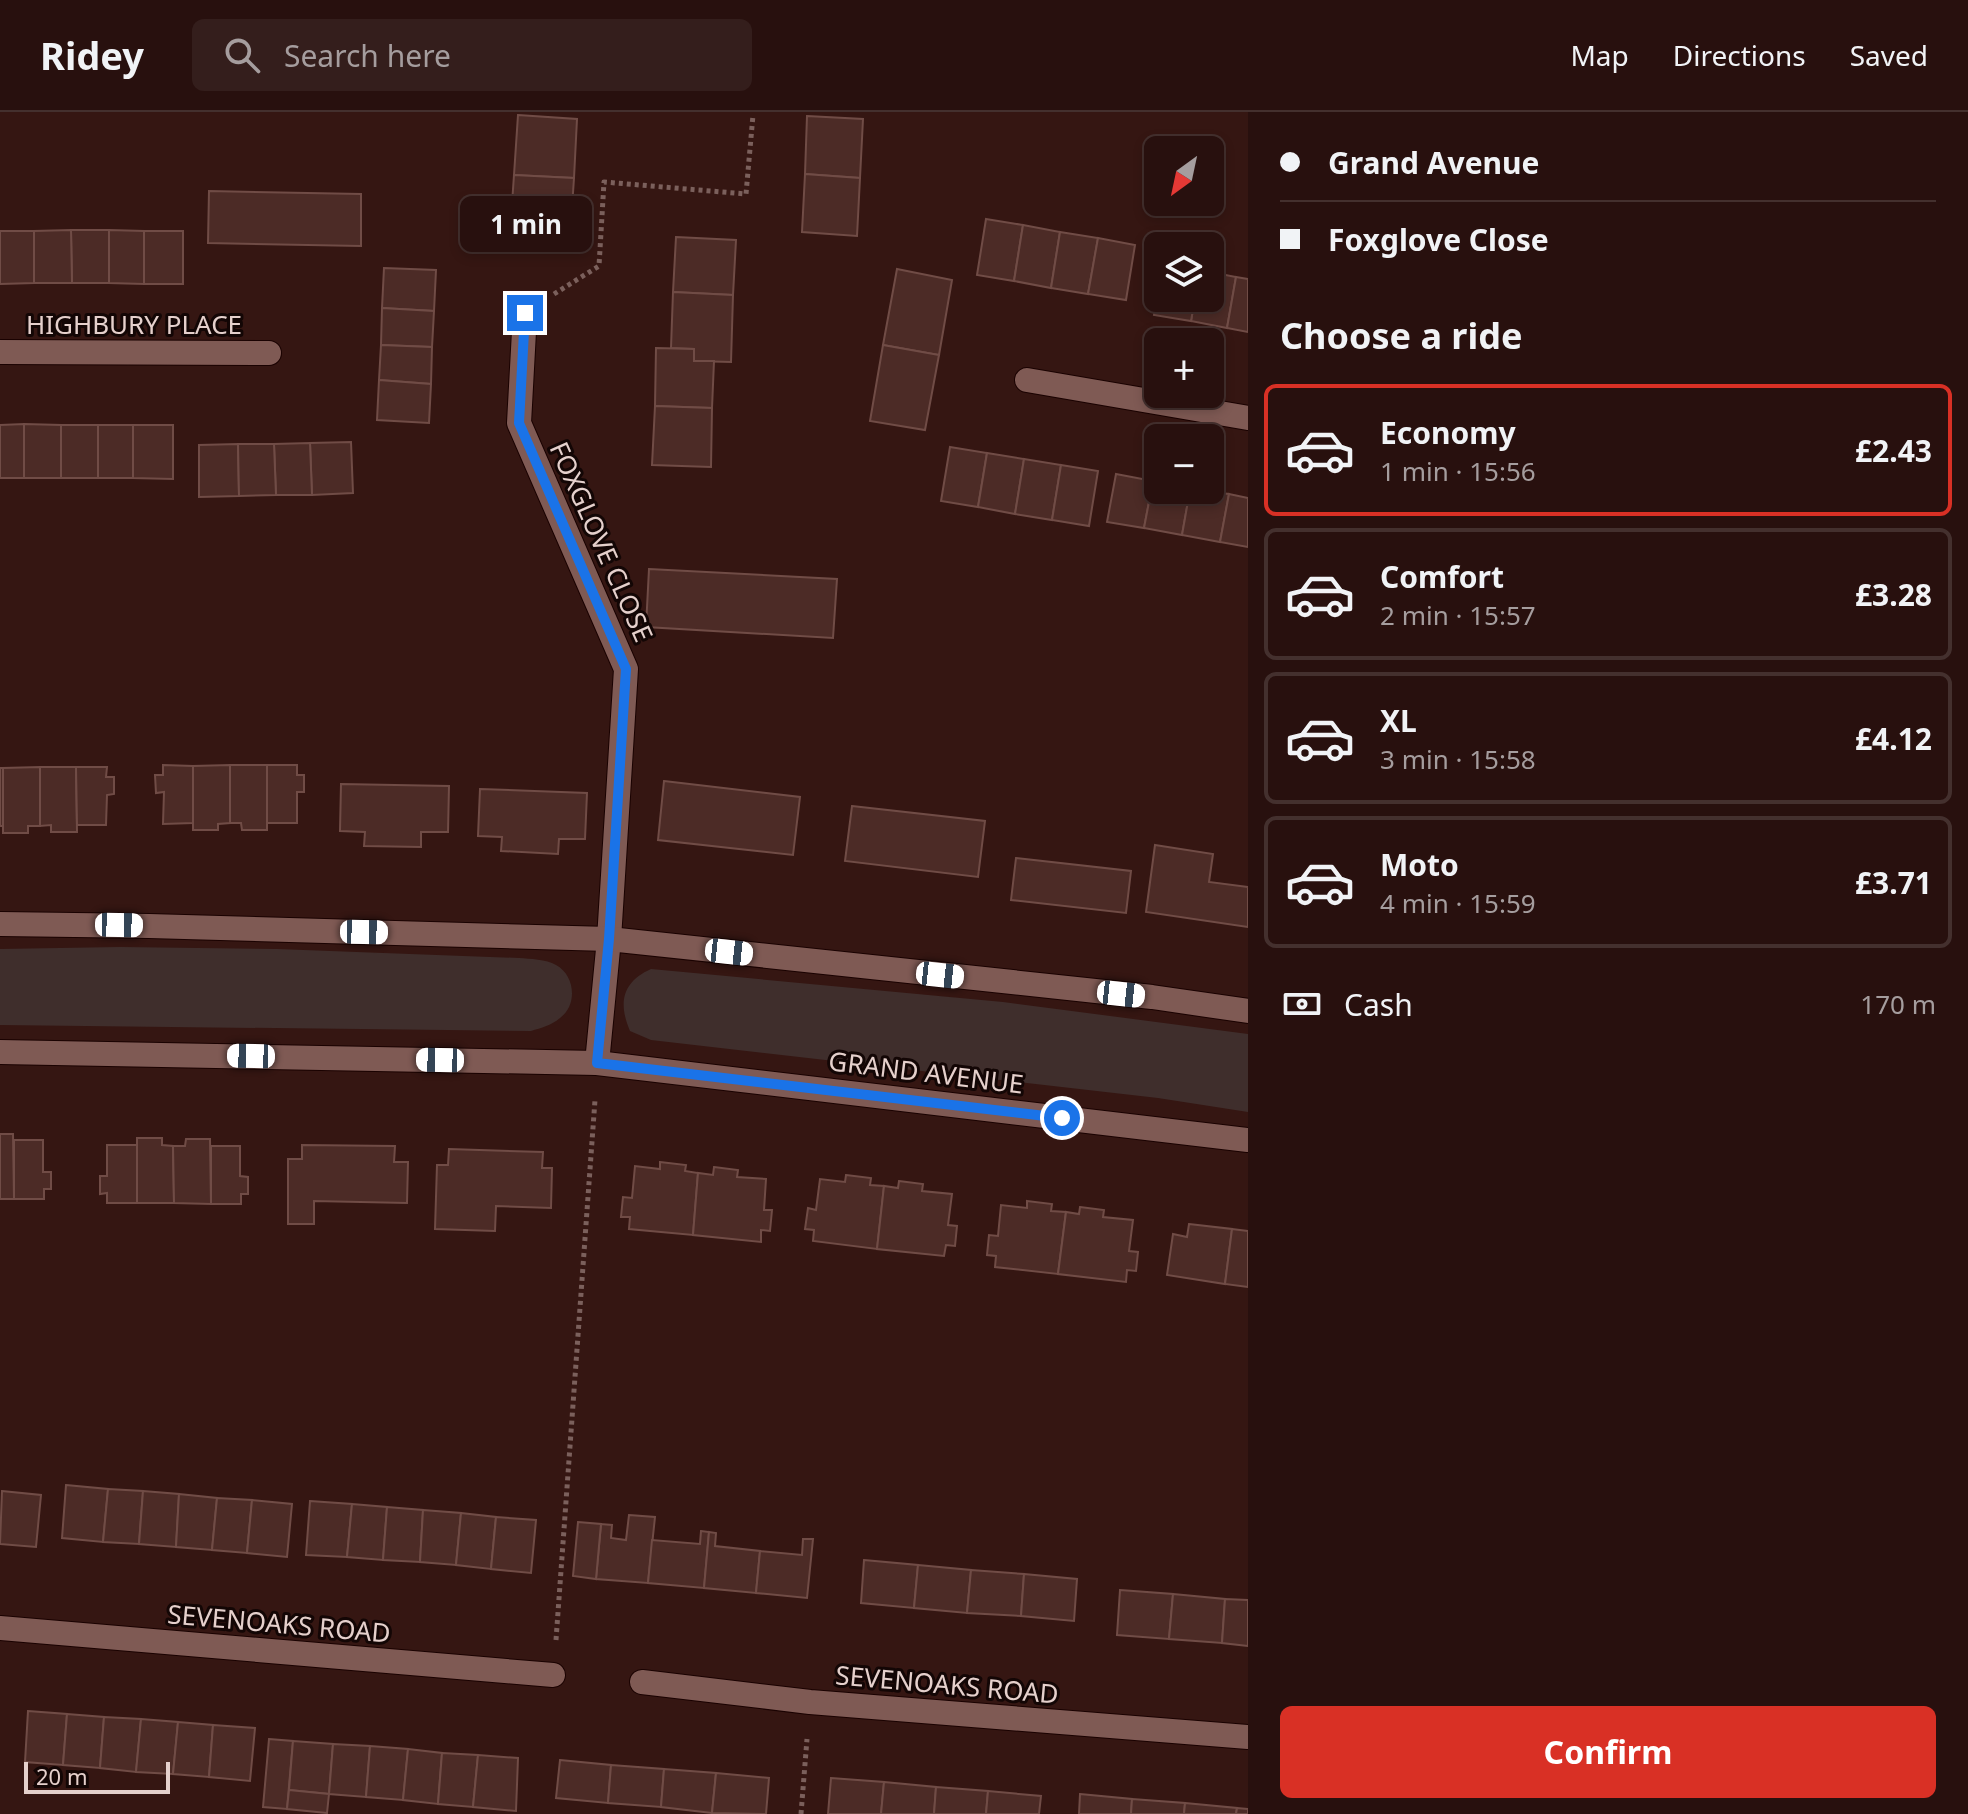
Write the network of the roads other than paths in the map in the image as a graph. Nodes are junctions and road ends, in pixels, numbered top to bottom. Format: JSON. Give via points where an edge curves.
{"nodes":[{"id":1,"x":525,"y":313,"type":"road end"},
{"id":2,"x":0,"y":352,"type":"edge"},
{"id":3,"x":269,"y":353,"type":"dead end"},
{"id":4,"x":1027,"y":380,"type":"dead end"},
{"id":5,"x":1248,"y":418,"type":"edge"},
{"id":6,"x":0,"y":924,"type":"edge"},
{"id":7,"x":609,"y":939,"type":"junction"},
{"id":8,"x":1248,"y":1011,"type":"edge"},
{"id":9,"x":0,"y":1052,"type":"edge"},
{"id":10,"x":597,"y":1063,"type":"junction"},
{"id":11,"x":1248,"y":1140,"type":"edge"},
{"id":12,"x":0,"y":1628,"type":"edge"},
{"id":13,"x":553,"y":1675,"type":"road end"},
{"id":14,"x":642,"y":1682,"type":"dead end"},
{"id":15,"x":1248,"y":1737,"type":"edge"}],
"edges":[{"from":1,"to":7,"type":"street","name":"FOXGLOVE CLOSE","via":[[519,423],[626,669]]},
{"from":2,"to":3,"type":"street","name":"HIGHBURY PLACE"},
{"from":4,"to":5,"type":"street"},
{"from":6,"to":7,"type":"street"},
{"from":7,"to":8,"type":"street"},
{"from":7,"to":10,"type":"street"},
{"from":9,"to":10,"type":"street","name":"GRAND AVENUE"},
{"from":10,"to":11,"type":"street","name":"GRAND AVENUE"},
{"from":12,"to":13,"type":"street","name":"SEVENOAKS ROAD"},
{"from":14,"to":15,"type":"street","name":"SEVENOAKS ROAD","via":[[810,1702]]}]}
